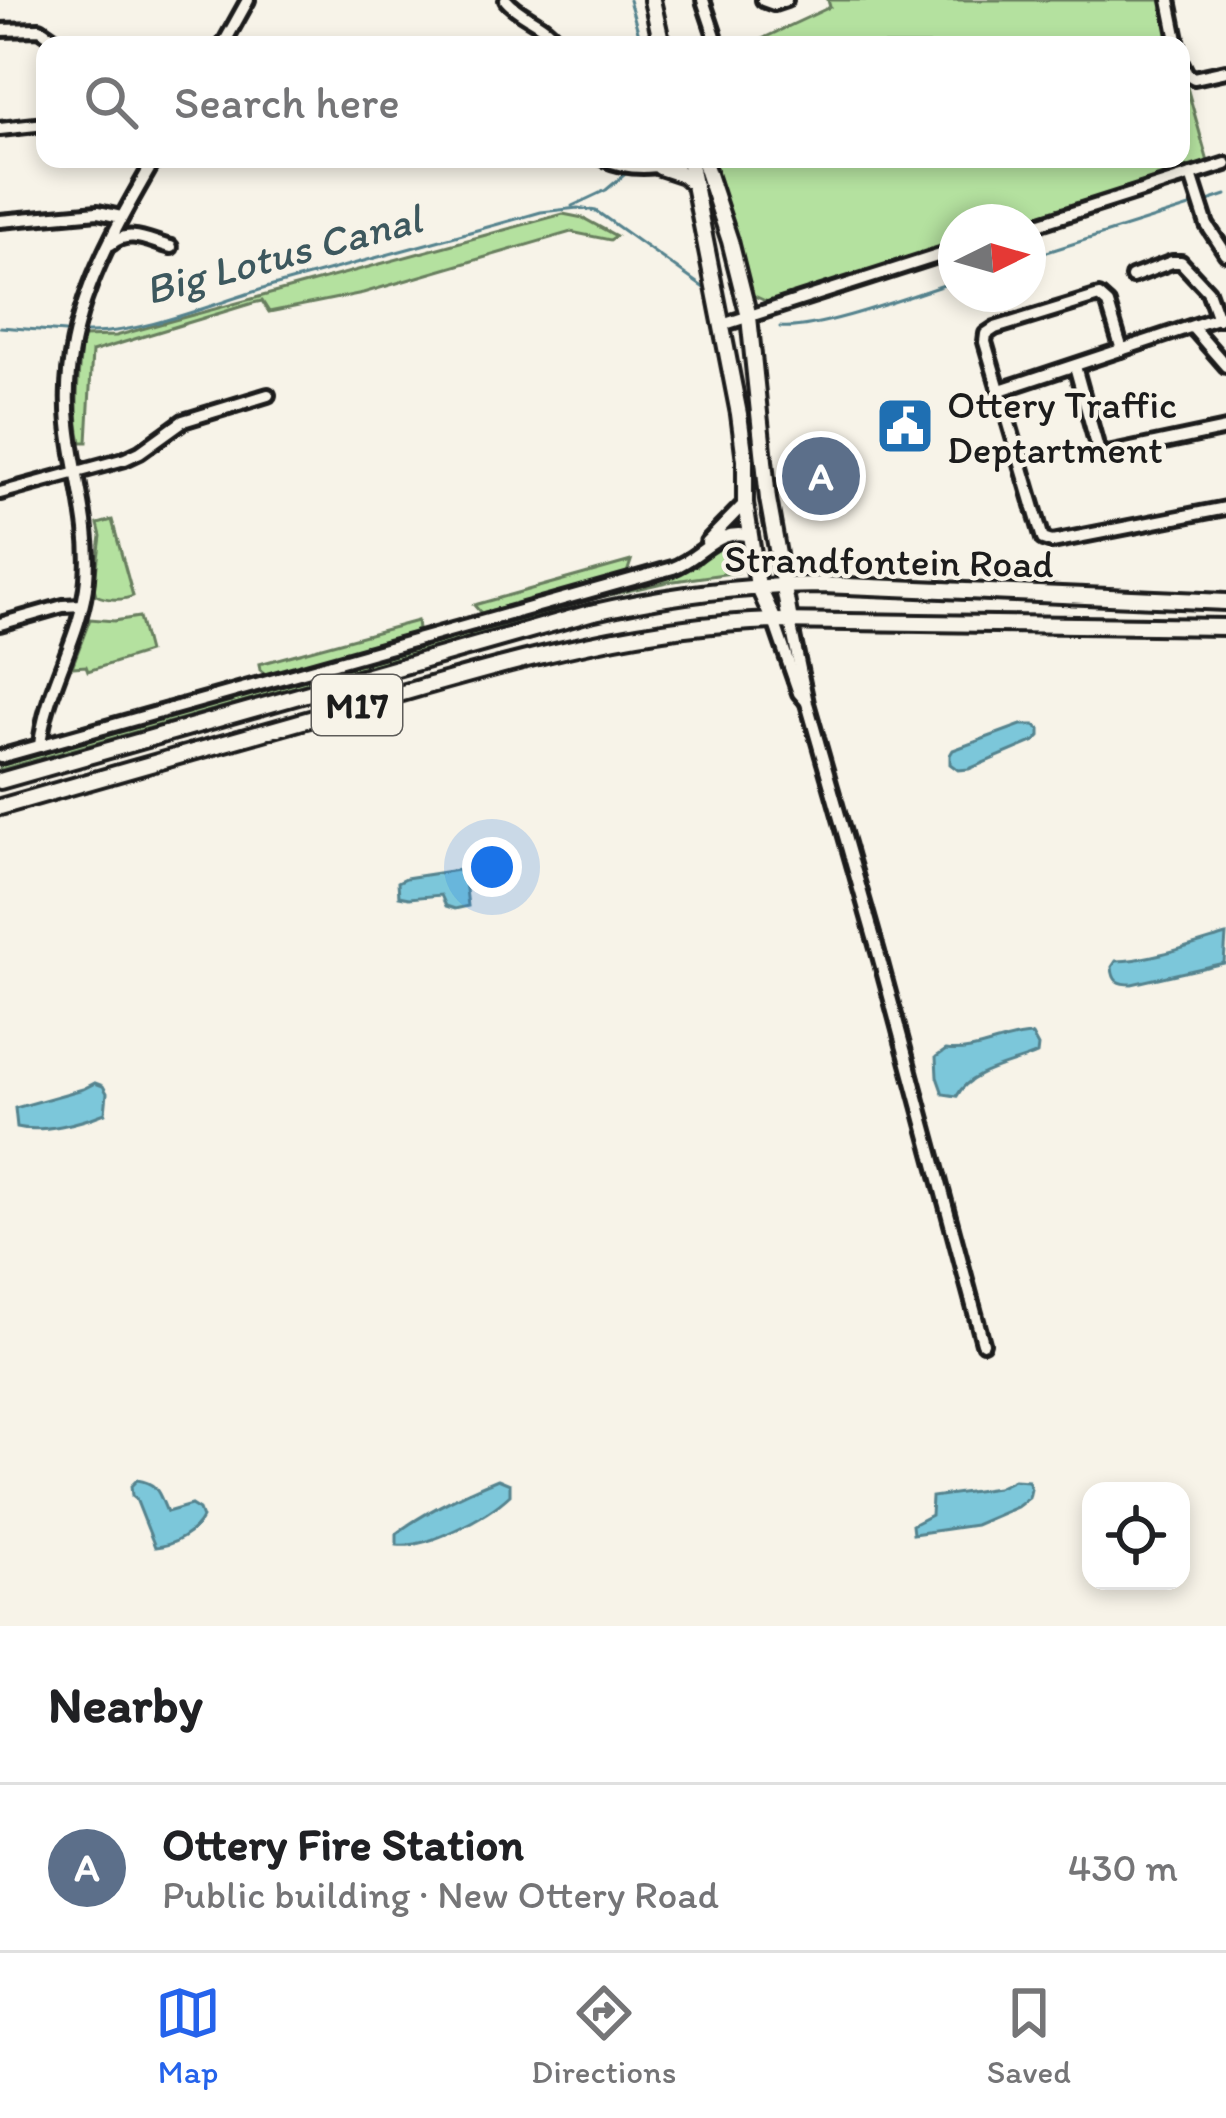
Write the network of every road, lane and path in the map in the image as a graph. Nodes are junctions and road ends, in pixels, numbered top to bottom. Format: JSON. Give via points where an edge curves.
{"nodes":[{"id":1,"x":248,"y":0,"type":"edge"},
{"id":2,"x":506,"y":0,"type":"edge"},
{"id":3,"x":652,"y":0,"type":"edge"},
{"id":4,"x":703,"y":0,"type":"edge"},
{"id":5,"x":763,"y":0,"type":"edge"},
{"id":6,"x":786,"y":0,"type":"edge"},
{"id":7,"x":1184,"y":0,"type":"edge"},
{"id":8,"x":1170,"y":2,"type":"edge"},
{"id":9,"x":0,"y":30,"type":"edge"},
{"id":10,"x":51,"y":36,"type":"edge"},
{"id":11,"x":228,"y":36,"type":"edge"},
{"id":12,"x":552,"y":36,"type":"edge"},
{"id":13,"x":662,"y":36,"type":"edge"},
{"id":14,"x":715,"y":36,"type":"dead end"},
{"id":15,"x":1176,"y":36,"type":"edge"},
{"id":16,"x":1226,"y":71,"type":"edge"},
{"id":17,"x":1190,"y":76,"type":"edge"},
{"id":18,"x":36,"y":125,"type":"edge"},
{"id":19,"x":0,"y":129,"type":"edge"},
{"id":20,"x":1226,"y":164,"type":"edge"},
{"id":21,"x":150,"y":168,"type":"edge"},
{"id":22,"x":663,"y":168,"type":"edge"},
{"id":23,"x":692,"y":168,"type":"edge"},
{"id":24,"x":706,"y":168,"type":"edge"},
{"id":25,"x":1193,"y":181,"type":"junction"},
{"id":26,"x":695,"y":185,"type":"junction"},
{"id":27,"x":121,"y":217,"type":"junction"},
{"id":28,"x":0,"y":221,"type":"edge"},
{"id":29,"x":1046,"y":222,"type":"edge"},
{"id":30,"x":172,"y":247,"type":"dead end"},
{"id":31,"x":104,"y":250,"type":"junction"},
{"id":32,"x":1226,"y":253,"type":"edge"},
{"id":33,"x":938,"y":256,"type":"edge"},
{"id":34,"x":1132,"y":277,"type":"dead end"},
{"id":35,"x":749,"y":317,"type":"junction"},
{"id":36,"x":1222,"y":317,"type":"edge"},
{"id":37,"x":722,"y":325,"type":"junction"},
{"id":38,"x":1193,"y":328,"type":"junction"},
{"id":39,"x":1122,"y":350,"type":"junction"},
{"id":40,"x":1075,"y":366,"type":"junction"},
{"id":41,"x":1226,"y":366,"type":"edge"},
{"id":42,"x":1000,"y":390,"type":"junction"},
{"id":43,"x":268,"y":395,"type":"dead end"},
{"id":44,"x":1226,"y":429,"type":"edge"},
{"id":45,"x":77,"y":472,"type":"junction"},
{"id":46,"x":0,"y":493,"type":"edge"},
{"id":47,"x":745,"y":502,"type":"junction"},
{"id":48,"x":1226,"y":508,"type":"edge"},
{"id":49,"x":750,"y":536,"type":"junction"},
{"id":50,"x":703,"y":551,"type":"junction"},
{"id":51,"x":758,"y":586,"type":"junction"},
{"id":52,"x":783,"y":586,"type":"junction"},
{"id":53,"x":1226,"y":602,"type":"edge"},
{"id":54,"x":82,"y":605,"type":"junction"},
{"id":55,"x":782,"y":621,"type":"junction"},
{"id":56,"x":0,"y":624,"type":"edge"},
{"id":57,"x":1226,"y":627,"type":"edge"},
{"id":58,"x":40,"y":746,"type":"junction"},
{"id":59,"x":0,"y":757,"type":"edge"},
{"id":60,"x":0,"y":781,"type":"edge"},
{"id":61,"x":0,"y":806,"type":"edge"},
{"id":62,"x":983,"y":1343,"type":"dead end"}],
"edges":[{"from":1,"to":11,"type":"street"},
{"from":2,"to":12,"type":"street"},
{"from":3,"to":13,"type":"main road"},
{"from":4,"to":14,"type":"street"},
{"from":5,"to":6,"type":"street"},
{"from":7,"to":8,"type":"street"},
{"from":8,"to":15,"type":"street"},
{"from":9,"to":10,"type":"street","via":[[40,28]]},
{"from":16,"to":17,"type":"street"},
{"from":18,"to":19,"type":"street"},
{"from":20,"to":25,"type":"street"},
{"from":21,"to":27,"type":"street"},
{"from":22,"to":26,"type":"main road"},
{"from":23,"to":26,"type":"main road"},
{"from":24,"to":35,"type":"main road"},
{"from":25,"to":29,"type":"street"},
{"from":25,"to":32,"type":"street"},
{"from":26,"to":37,"type":"main road"},
{"from":27,"to":28,"type":"street"},
{"from":27,"to":31,"type":"street"},
{"from":30,"to":31,"type":"street","via":[[130,236]]},
{"from":31,"to":45,"type":"street","via":[[75,334],[68,407]]},
{"from":33,"to":35,"type":"street"},
{"from":34,"to":36,"type":"street","via":[[1181,262]]},
{"from":35,"to":37,"type":"street"},
{"from":35,"to":52,"type":"main road"},
{"from":36,"to":38,"type":"street"},
{"from":37,"to":47,"type":"main road","via":[[743,440]]},
{"from":38,"to":39,"type":"street"},
{"from":38,"to":41,"type":"street"},
{"from":39,"to":40,"type":"street"},
{"from":39,"to":42,"type":"street","via":[[1099,296],[1017,321],[985,338]]},
{"from":40,"to":42,"type":"street"},
{"from":40,"to":44,"type":"street","via":[[1103,455]]},
{"from":42,"to":48,"type":"street","via":[[1048,542]]},
{"from":43,"to":45,"type":"street","via":[[183,421],[133,455]]},
{"from":45,"to":46,"type":"street"},
{"from":45,"to":54,"type":"street","via":[[88,545]]},
{"from":47,"to":49,"type":"main road"},
{"from":47,"to":50,"type":"street","name":"Strandfontein Road"},
{"from":49,"to":50,"type":"street","name":"Strandfontein Road","via":[[729,534]]},
{"from":49,"to":51,"type":"main road"},
{"from":50,"to":58,"type":"street","name":"Strandfontein Road","via":[[673,568]]},
{"from":51,"to":52,"type":"main road","name":"Strandfontein Road","number":"M17"},
{"from":51,"to":55,"type":"main road"},
{"from":51,"to":60,"type":"main road","name":"Strandfontein Road","number":"M17","via":[[590,613]]},
{"from":52,"to":53,"type":"main road","name":"Strandfontein Road","number":"M17"},
{"from":52,"to":55,"type":"main road"},
{"from":54,"to":56,"type":"street"},
{"from":54,"to":58,"type":"street"},
{"from":55,"to":57,"type":"main road","name":"Strandfontein Road","number":"M17"},
{"from":55,"to":61,"type":"main road","name":"Strandfontein Road","number":"M17","via":[[657,630],[538,654]]},
{"from":55,"to":62,"type":"street"},
{"from":58,"to":59,"type":"street","name":"Strandfontein Road"}]}
